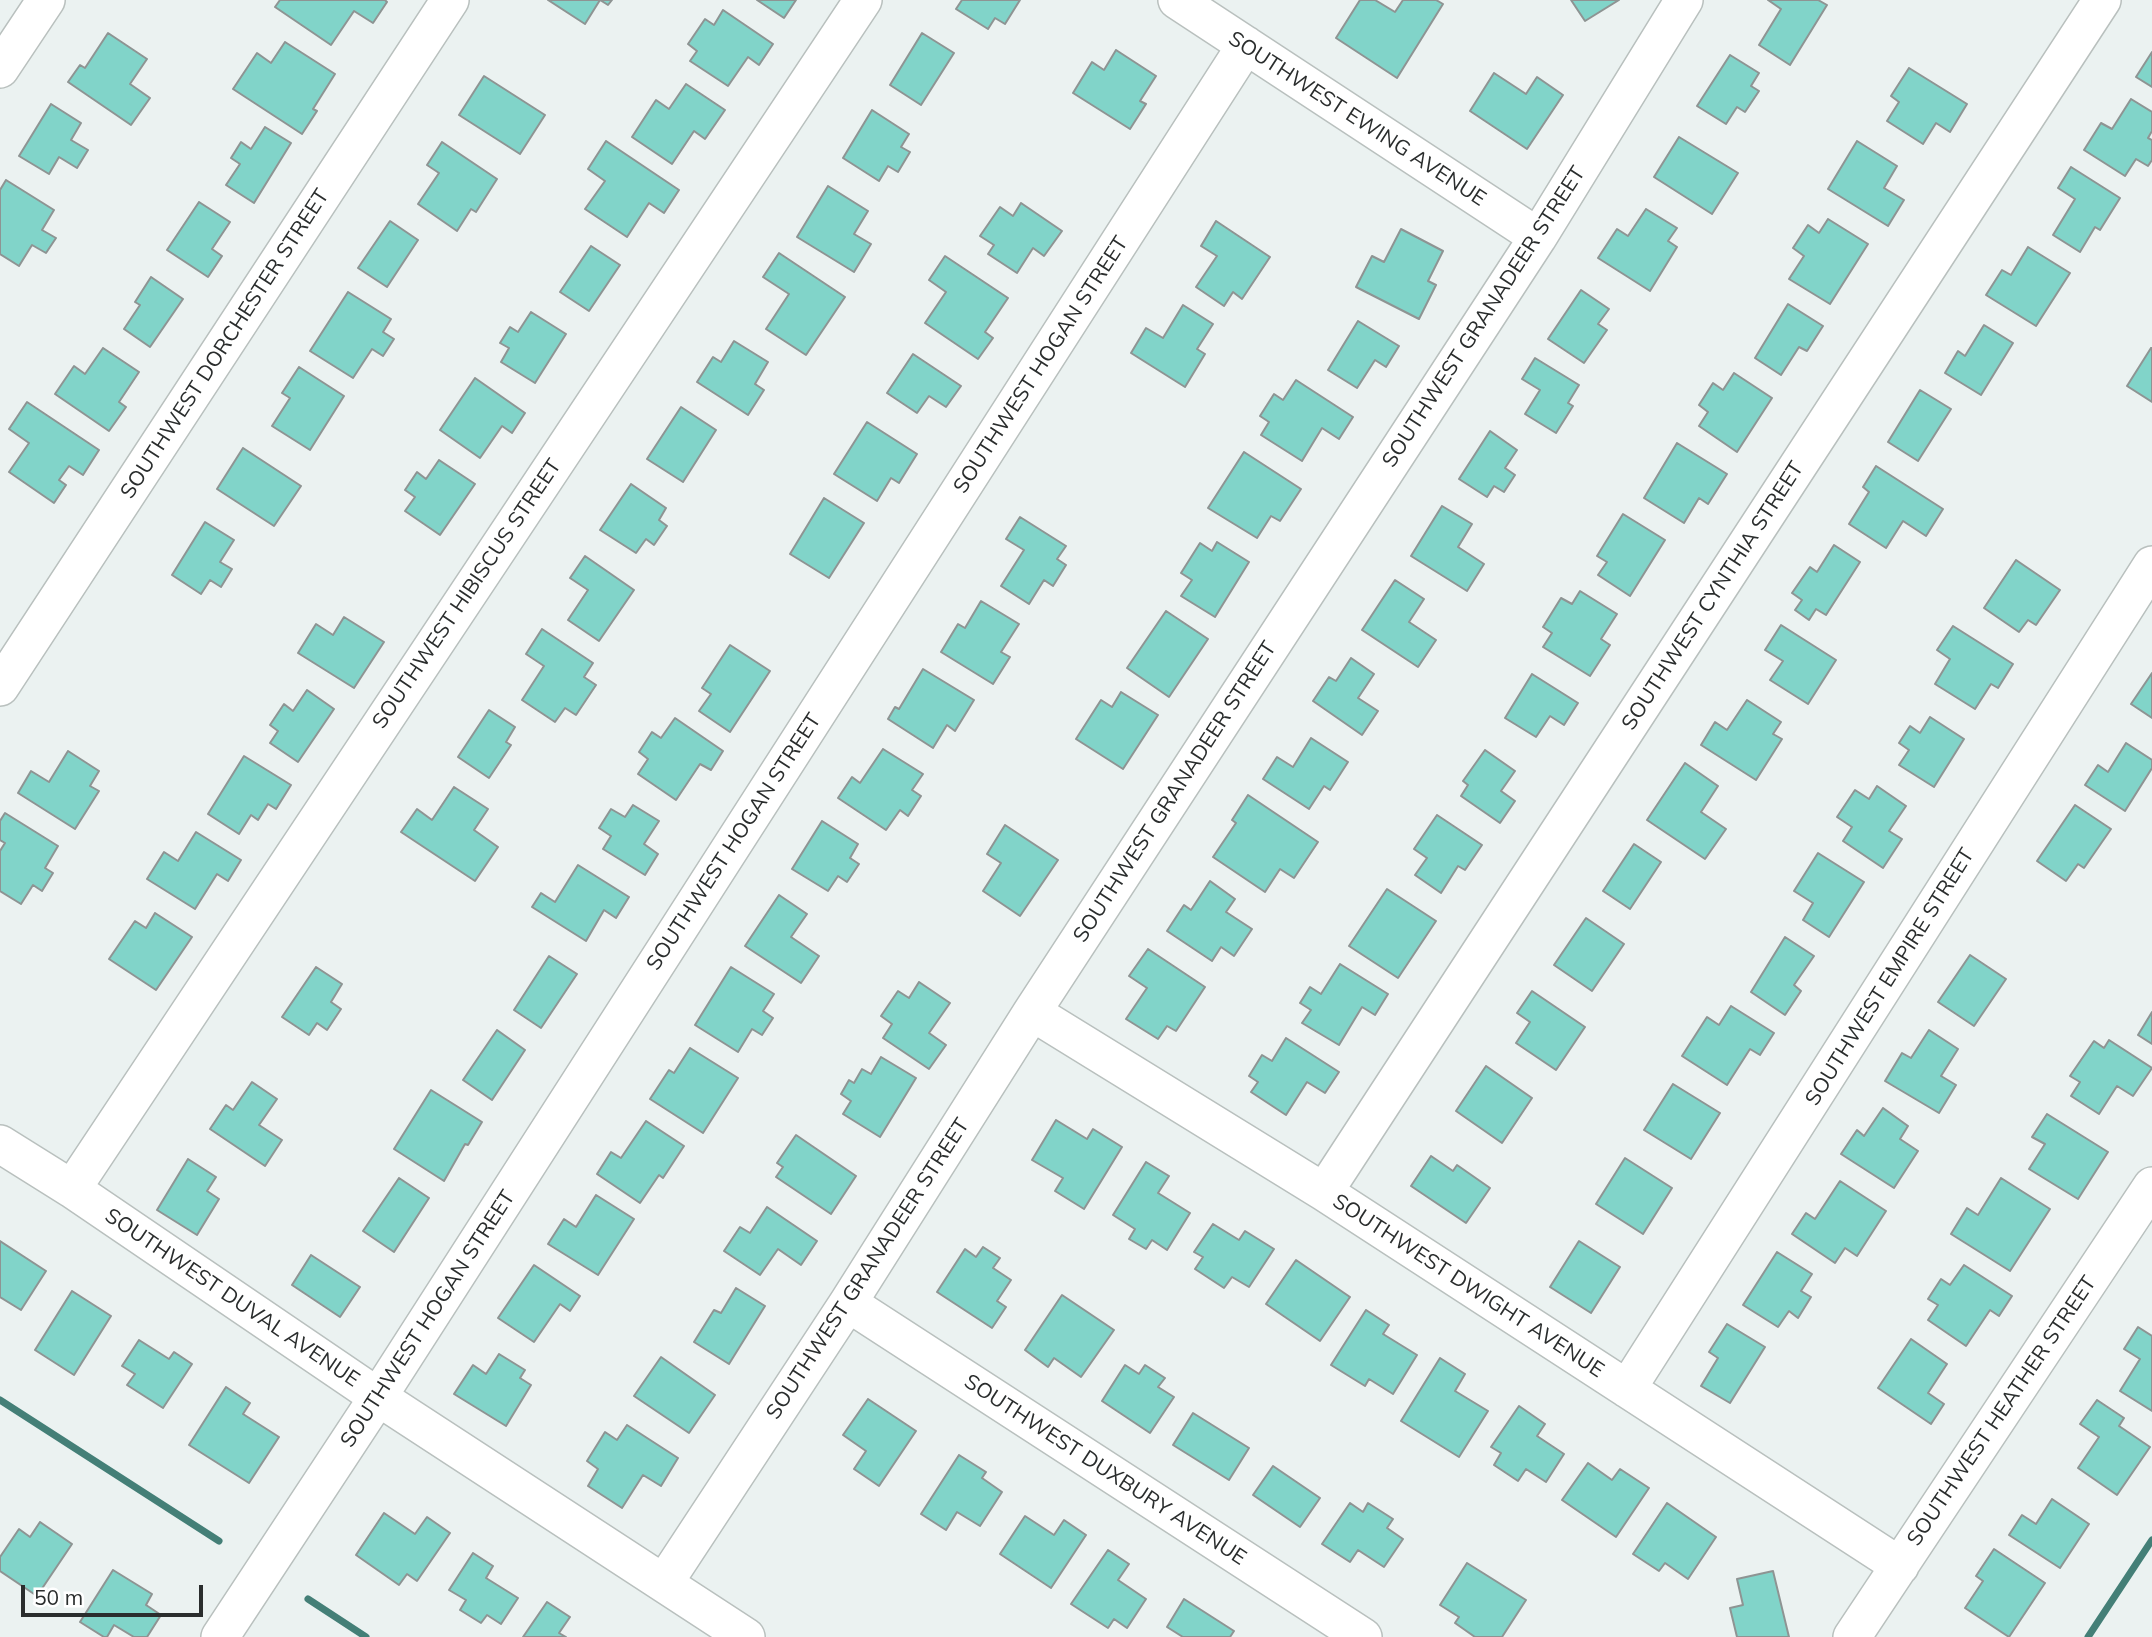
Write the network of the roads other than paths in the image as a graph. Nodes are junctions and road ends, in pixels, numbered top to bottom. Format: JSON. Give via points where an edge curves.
{"nodes":[{"id":1,"x":46,"y":0,"type":"edge"},
{"id":2,"x":450,"y":0,"type":"edge"},
{"id":3,"x":863,"y":0,"type":"edge"},
{"id":4,"x":1177,"y":0,"type":"edge"},
{"id":5,"x":1684,"y":0,"type":"edge"},
{"id":6,"x":2102,"y":0,"type":"edge"},
{"id":7,"x":1246,"y":46,"type":"junction"},
{"id":8,"x":0,"y":69,"type":"edge"},
{"id":9,"x":1538,"y":237,"type":"junction"},
{"id":10,"x":2152,"y":565,"type":"edge"},
{"id":11,"x":0,"y":687,"type":"edge"},
{"id":12,"x":1032,"y":1012,"type":"junction"},
{"id":13,"x":0,"y":1143,"type":"edge"},
{"id":14,"x":2152,"y":1186,"type":"edge"},
{"id":15,"x":72,"y":1189,"type":"junction"},
{"id":16,"x":1324,"y":1192,"type":"junction"},
{"id":17,"x":848,"y":1303,"type":"junction"},
{"id":18,"x":1627,"y":1389,"type":"junction"},
{"id":19,"x":378,"y":1397,"type":"junction"},
{"id":20,"x":1900,"y":1566,"type":"junction"},
{"id":21,"x":664,"y":1583,"type":"junction"},
{"id":22,"x":220,"y":1637,"type":"edge"},
{"id":23,"x":746,"y":1637,"type":"edge"},
{"id":24,"x":1363,"y":1637,"type":"edge"},
{"id":25,"x":1852,"y":1637,"type":"edge"}],
"edges":[{"from":1,"to":8,"type":"street"},
{"from":2,"to":11,"type":"street","name":"SOUTHWEST DORCHESTER STREET"},
{"from":3,"to":15,"type":"street","name":"SOUTHWEST HIBISCUS STREET"},
{"from":4,"to":7,"type":"street","name":"SOUTHWEST EWING AVENUE"},
{"from":5,"to":9,"type":"street","name":"SOUTHWEST GRANADEER STREET"},
{"from":6,"to":16,"type":"street","name":"SOUTHWEST CYNTHIA STREET"},
{"from":7,"to":9,"type":"street","name":"SOUTHWEST EWING AVENUE"},
{"from":7,"to":19,"type":"street","name":"SOUTHWEST HOGAN STREET"},
{"from":9,"to":12,"type":"street","name":"SOUTHWEST GRANADEER STREET"},
{"from":10,"to":18,"type":"street","name":"SOUTHWEST EMPIRE STREET"},
{"from":12,"to":16,"type":"street","name":"SOUTHWEST DWIGHT AVENUE"},
{"from":12,"to":17,"type":"street","name":"SOUTHWEST GRANADEER STREET"},
{"from":13,"to":15,"type":"street","name":"SOUTHWEST DUVAL AVENUE"},
{"from":14,"to":20,"type":"street","name":"SOUTHWEST HEATHER STREET"},
{"from":15,"to":19,"type":"street","name":"SOUTHWEST DUVAL AVENUE"},
{"from":16,"to":18,"type":"street","name":"SOUTHWEST DWIGHT AVENUE"},
{"from":17,"to":21,"type":"street","name":"SOUTHWEST GRANADEER STREET"},
{"from":17,"to":24,"type":"street","name":"SOUTHWEST DUXBURY AVENUE"},
{"from":18,"to":20,"type":"street","name":"SOUTHWEST DWIGHT AVENUE"},
{"from":19,"to":21,"type":"street","name":"SOUTHWEST DUVAL AVENUE"},
{"from":19,"to":22,"type":"street","name":"SOUTHWEST HOGAN STREET"},
{"from":20,"to":25,"type":"street","name":"SOUTHWEST HEATHER STREET"},
{"from":21,"to":23,"type":"street","name":"SOUTHWEST DUVAL AVENUE"}]}
